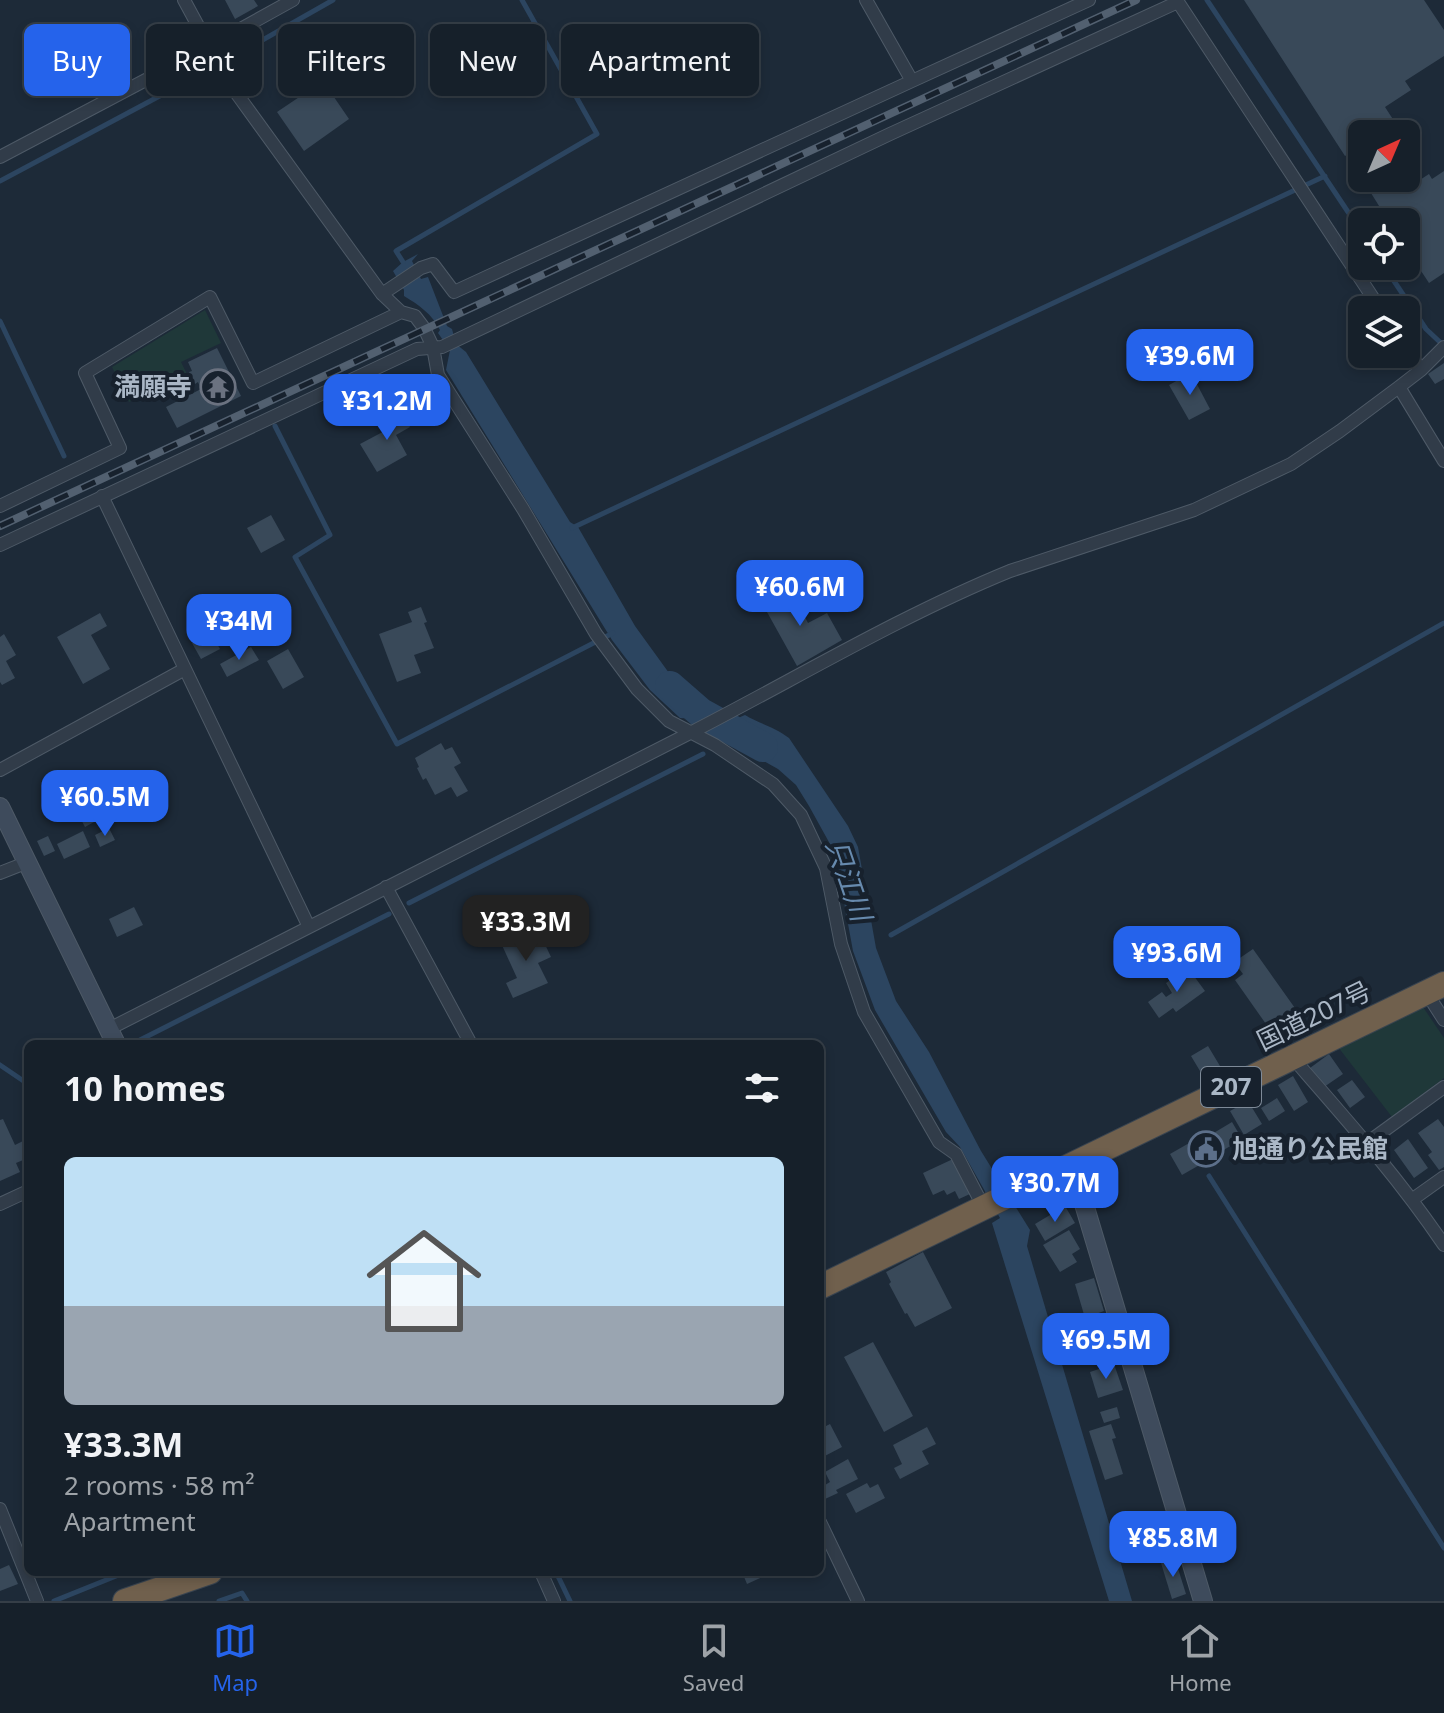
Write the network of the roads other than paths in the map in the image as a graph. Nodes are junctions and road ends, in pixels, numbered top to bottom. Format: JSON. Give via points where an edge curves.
{"nodes":[{"id":1,"x":184,"y":0,"type":"edge"},
{"id":2,"x":293,"y":0,"type":"edge"},
{"id":3,"x":866,"y":0,"type":"edge"},
{"id":4,"x":1089,"y":0,"type":"edge"},
{"id":5,"x":198,"y":24,"type":"edge"},
{"id":6,"x":250,"y":24,"type":"edge"},
{"id":7,"x":146,"y":80,"type":"edge"},
{"id":8,"x":912,"y":81,"type":"junction"},
{"id":9,"x":238,"y":96,"type":"edge"},
{"id":10,"x":0,"y":157,"type":"edge"},
{"id":11,"x":382,"y":294,"type":"junction"},
{"id":12,"x":1372,"y":296,"type":"edge"},
{"id":13,"x":401,"y":312,"type":"junction"},
{"id":14,"x":438,"y":347,"type":"junction"},
{"id":15,"x":1443,"y":349,"type":"edge"},
{"id":16,"x":1421,"y":370,"type":"joint"},
{"id":17,"x":1399,"y":387,"type":"junction"},
{"id":18,"x":1444,"y":461,"type":"edge"},
{"id":19,"x":102,"y":496,"type":"junction"},
{"id":20,"x":0,"y":506,"type":"edge"},
{"id":21,"x":0,"y":545,"type":"edge"},
{"id":22,"x":185,"y":669,"type":"junction"},
{"id":23,"x":689,"y":733,"type":"junction"},
{"id":24,"x":0,"y":770,"type":"edge"},
{"id":25,"x":0,"y":807,"type":"edge"},
{"id":26,"x":28,"y":862,"type":"junction"},
{"id":27,"x":0,"y":873,"type":"edge"},
{"id":28,"x":386,"y":887,"type":"junction"},
{"id":29,"x":309,"y":927,"type":"junction"},
{"id":30,"x":1435,"y":988,"type":"edge"},
{"id":31,"x":1444,"y":1020,"type":"edge"},
{"id":32,"x":112,"y":1036,"type":"edge"},
{"id":33,"x":469,"y":1040,"type":"edge"},
{"id":34,"x":1292,"y":1057,"type":"junction"},
{"id":35,"x":1444,"y":1087,"type":"edge"},
{"id":36,"x":1367,"y":1143,"type":"junction"},
{"id":37,"x":1072,"y":1164,"type":"junction"},
{"id":38,"x":1444,"y":1177,"type":"edge"},
{"id":39,"x":24,"y":1193,"type":"edge"},
{"id":40,"x":1413,"y":1199,"type":"junction"},
{"id":41,"x":0,"y":1204,"type":"edge"},
{"id":42,"x":983,"y":1206,"type":"junction"},
{"id":43,"x":1444,"y":1245,"type":"edge"},
{"id":44,"x":824,"y":1285,"type":"edge"},
{"id":45,"x":0,"y":1509,"type":"edge"},
{"id":46,"x":824,"y":1530,"type":"edge"},
{"id":47,"x":24,"y":1570,"type":"edge"},
{"id":48,"x":27,"y":1576,"type":"edge"},
{"id":49,"x":198,"y":1576,"type":"edge"},
{"id":50,"x":543,"y":1576,"type":"edge"},
{"id":51,"x":36,"y":1600,"type":"edge"},
{"id":52,"x":125,"y":1601,"type":"edge"},
{"id":53,"x":554,"y":1601,"type":"edge"},
{"id":54,"x":858,"y":1601,"type":"edge"},
{"id":55,"x":1203,"y":1601,"type":"edge"}],
"edges":[{"from":1,"to":5,"type":"street"},
{"from":2,"to":6,"type":"street"},
{"from":3,"to":8,"type":"street"},
{"from":4,"to":8,"type":"street"},
{"from":7,"to":10,"type":"street"},
{"from":8,"to":11,"type":"street","via":[[454,292],[433,264]]},
{"from":9,"to":11,"type":"street"},
{"from":11,"to":13,"type":"street"},
{"from":12,"to":14,"type":"street","via":[[1178,2]]},
{"from":13,"to":14,"type":"street","via":[[415,316]]},
{"from":13,"to":20,"type":"street","via":[[253,383],[210,297],[85,373],[120,448]]},
{"from":14,"to":19,"type":"street","via":[[417,349]]},
{"from":14,"to":23,"type":"street","via":[[438,375],[600,639],[637,689]]},
{"from":15,"to":16,"type":"street"},
{"from":16,"to":17,"type":"street"},
{"from":17,"to":18,"type":"street"},
{"from":17,"to":23,"type":"street","via":[[1291,464],[1194,510],[983,582]]},
{"from":19,"to":21,"type":"street"},
{"from":19,"to":22,"type":"street"},
{"from":22,"to":24,"type":"street"},
{"from":22,"to":29,"type":"street"},
{"from":23,"to":28,"type":"street"},
{"from":23,"to":42,"type":"street","via":[[773,784],[801,815],[826,868],[841,944],[864,1012],[939,1142],[956,1154]]},
{"from":25,"to":26,"type":"street"},
{"from":26,"to":27,"type":"street"},
{"from":26,"to":32,"type":"street"},
{"from":28,"to":29,"type":"street"},
{"from":28,"to":33,"type":"street"},
{"from":29,"to":32,"type":"street"},
{"from":30,"to":31,"type":"street"},
{"from":30,"to":34,"type":"highway","name":"国道207号","number":"207"},
{"from":34,"to":36,"type":"street"},
{"from":34,"to":37,"type":"highway","name":"国道207号","number":"207"},
{"from":35,"to":36,"type":"street"},
{"from":36,"to":40,"type":"street"},
{"from":37,"to":42,"type":"highway","name":"国道207号","number":"207"},
{"from":37,"to":55,"type":"street"},
{"from":38,"to":40,"type":"street"},
{"from":39,"to":41,"type":"street"},
{"from":40,"to":43,"type":"street"},
{"from":42,"to":44,"type":"highway","name":"国道207号","number":"207"},
{"from":45,"to":47,"type":"street"},
{"from":46,"to":54,"type":"street"},
{"from":48,"to":51,"type":"street"},
{"from":49,"to":52,"type":"highway"},
{"from":50,"to":53,"type":"street"}]}
